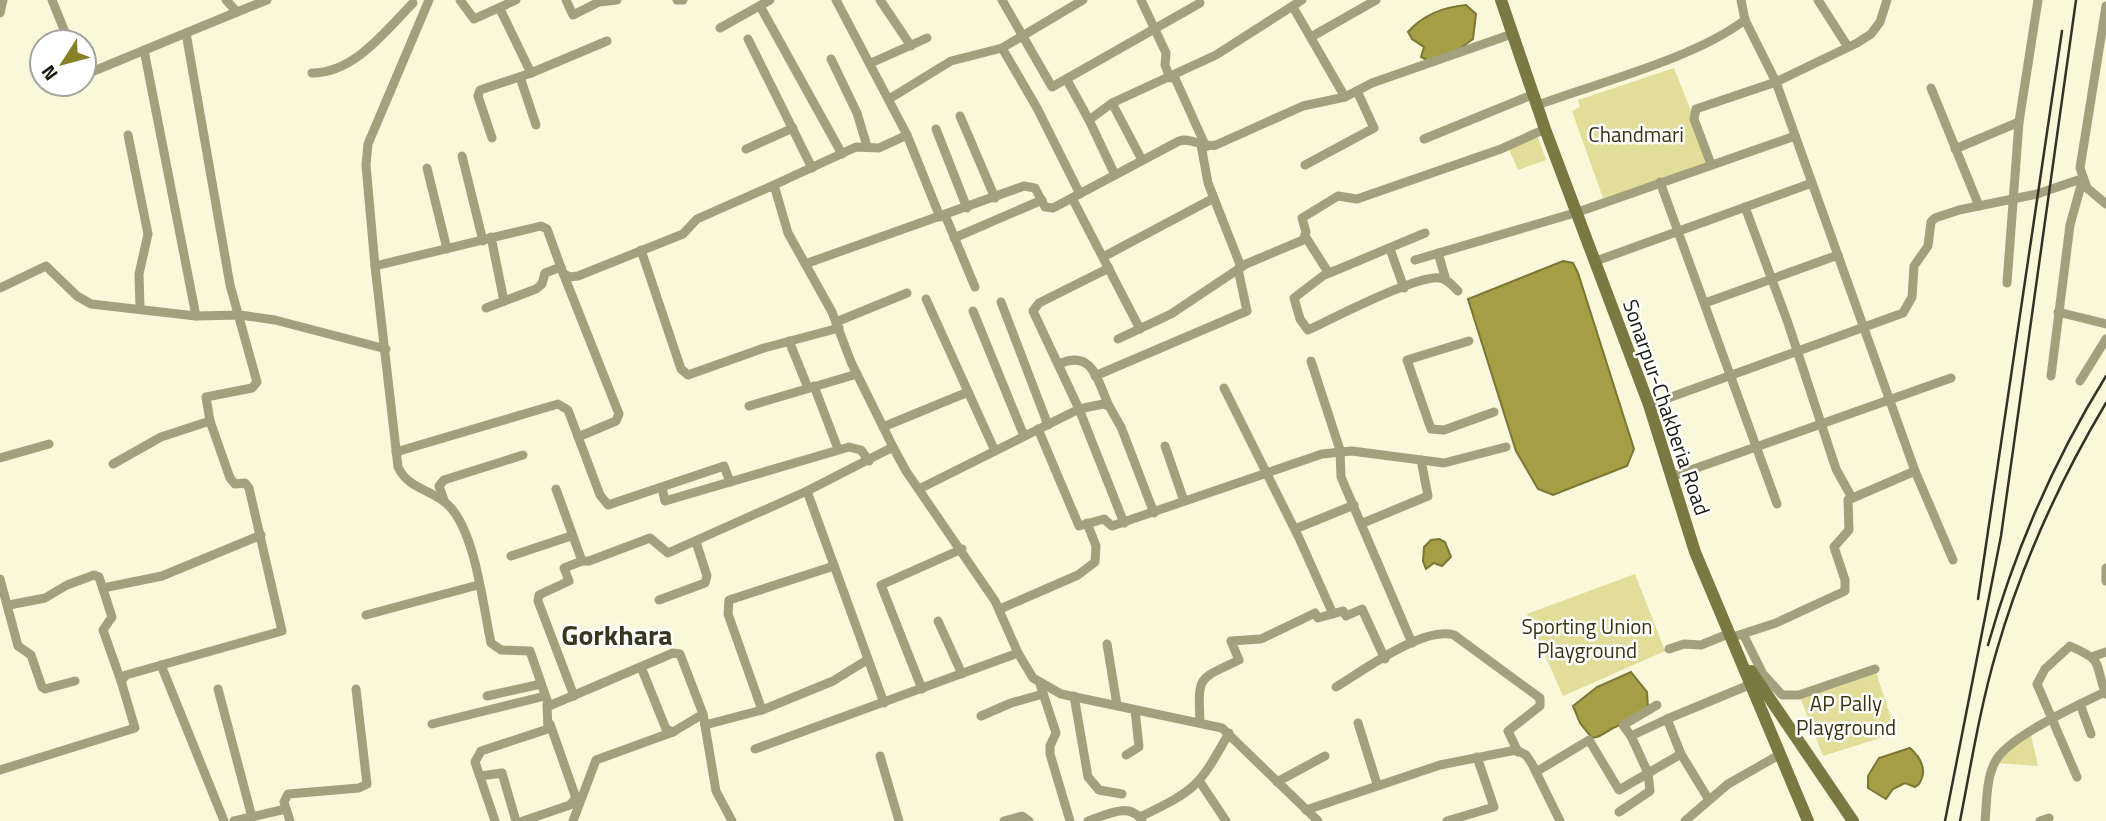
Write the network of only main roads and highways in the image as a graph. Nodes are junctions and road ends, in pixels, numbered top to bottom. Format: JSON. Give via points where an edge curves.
{"nodes":[{"id":1,"x":1501,"y":0,"type":"edge"},
{"id":2,"x":1736,"y":635,"type":"junction"},
{"id":3,"x":1808,"y":821,"type":"edge"},
{"id":4,"x":1853,"y":821,"type":"edge"}],
"edges":[{"from":1,"to":2,"type":"main road","name":"Sonarpur-Chakberia Road","via":[[1649,405],[1700,564]]},
{"from":2,"to":3,"type":"main road","via":[[1749,685]]},
{"from":2,"to":4,"type":"main road","via":[[1754,677]]}]}
